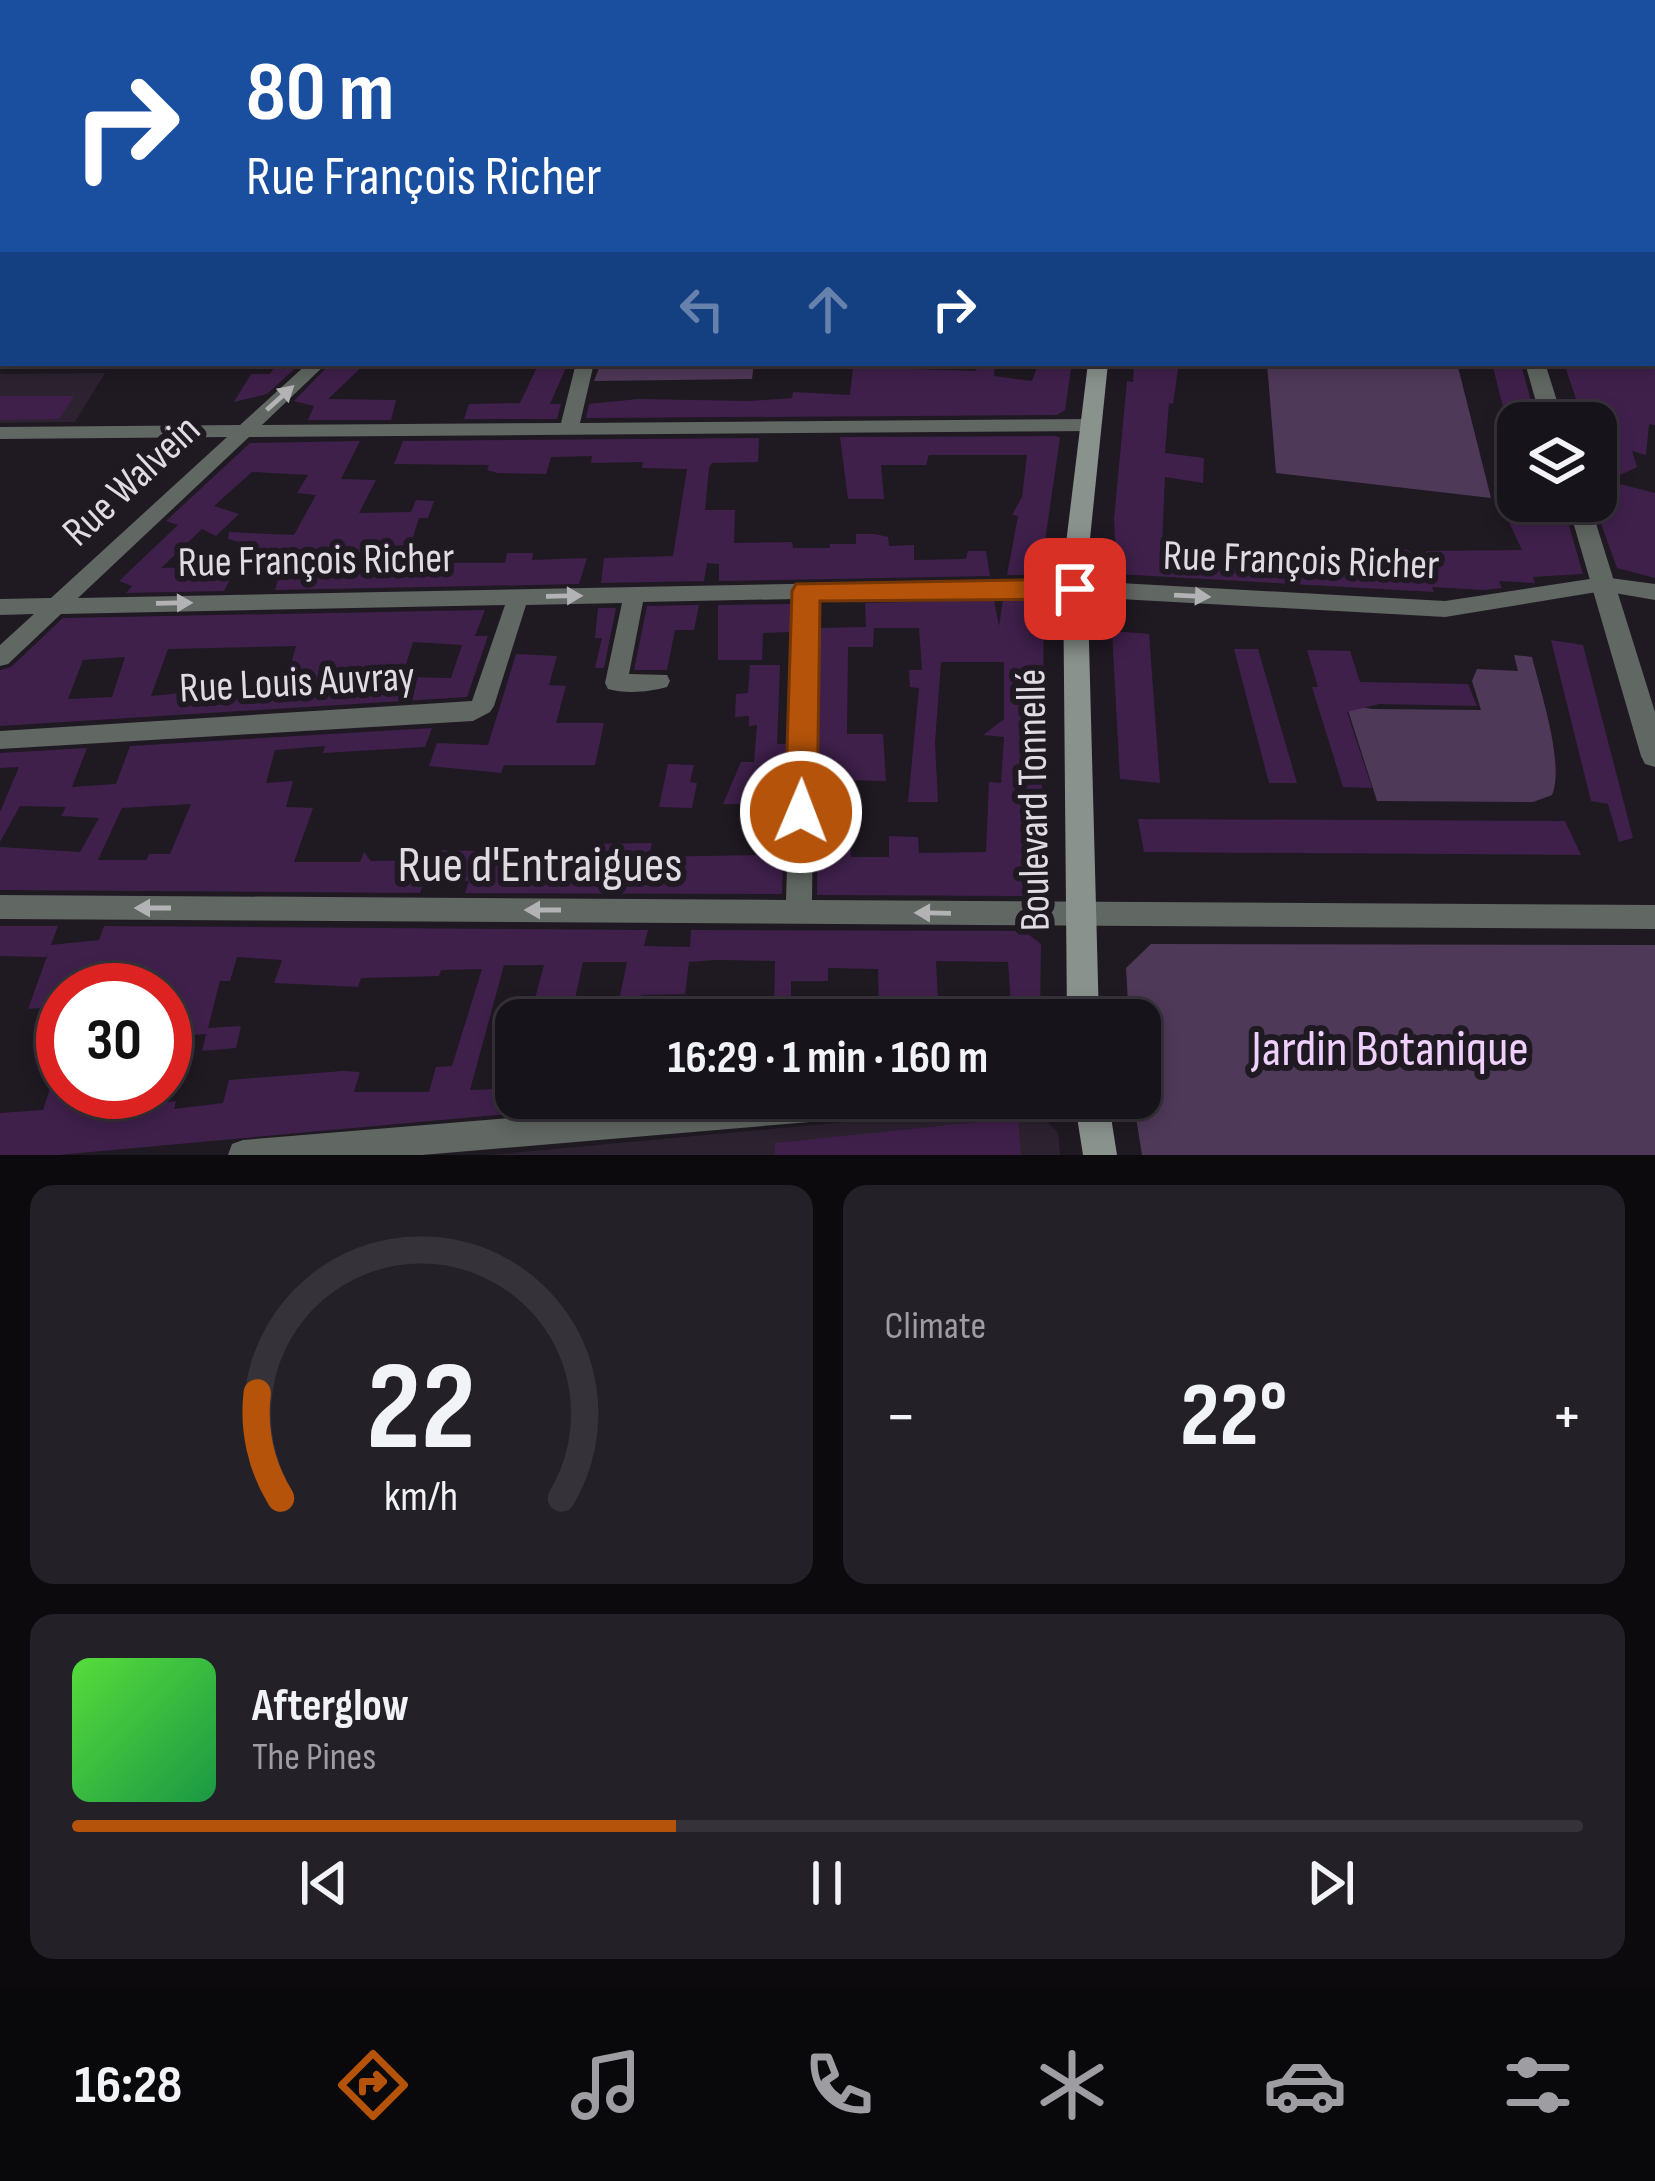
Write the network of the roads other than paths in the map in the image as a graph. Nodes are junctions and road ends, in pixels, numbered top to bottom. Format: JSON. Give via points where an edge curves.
{"nodes":[{"id":1,"x":315,"y":366,"type":"edge"},
{"id":2,"x":585,"y":366,"type":"edge"},
{"id":3,"x":1098,"y":366,"type":"edge"},
{"id":4,"x":1536,"y":366,"type":"edge"},
{"id":5,"x":1547,"y":402,"type":"edge"},
{"id":6,"x":1090,"y":425,"type":"junction"},
{"id":7,"x":569,"y":428,"type":"junction"},
{"id":8,"x":0,"y":433,"type":"edge"},
{"id":9,"x":242,"y":433,"type":"junction"},
{"id":10,"x":1584,"y":522,"type":"edge"},
{"id":11,"x":1603,"y":584,"type":"junction"},
{"id":12,"x":1075,"y":589,"type":"junction"},
{"id":13,"x":806,"y":591,"type":"junction"},
{"id":14,"x":1655,"y":592,"type":"edge"},
{"id":15,"x":634,"y":594,"type":"junction"},
{"id":16,"x":518,"y":597,"type":"junction"},
{"id":17,"x":57,"y":605,"type":"junction"},
{"id":18,"x":0,"y":607,"type":"edge"},
{"id":19,"x":0,"y":658,"type":"edge"},
{"id":20,"x":659,"y":681,"type":"dead end"},
{"id":21,"x":0,"y":740,"type":"edge"},
{"id":22,"x":1655,"y":756,"type":"edge"},
{"id":23,"x":0,"y":907,"type":"edge"},
{"id":24,"x":799,"y":912,"type":"junction"},
{"id":25,"x":1066,"y":914,"type":"junction"},
{"id":26,"x":1655,"y":917,"type":"edge"},
{"id":27,"x":1079,"y":999,"type":"edge"},
{"id":28,"x":675,"y":1119,"type":"edge"},
{"id":29,"x":1094,"y":1119,"type":"edge"},
{"id":30,"x":242,"y":1155,"type":"edge"},
{"id":31,"x":1100,"y":1155,"type":"edge"}],
"edges":[{"from":9,"to":1,"type":"street","name":"Rue Walvein","one_way":true},
{"from":2,"to":7,"type":"street"},
{"from":3,"to":6,"type":"main road","name":"Boulevard Tonnellé"},
{"from":4,"to":5,"type":"street"},
{"from":6,"to":7,"type":"street"},
{"from":6,"to":12,"type":"main road","name":"Boulevard Tonnellé"},
{"from":7,"to":9,"type":"street"},
{"from":8,"to":9,"type":"street"},
{"from":9,"to":17,"type":"street","name":"Rue Walvein"},
{"from":10,"to":11,"type":"street"},
{"from":12,"to":11,"type":"street","name":"Rue François Richer","one_way":true,"via":[[1445,609]]},
{"from":11,"to":14,"type":"street","name":"Rue François Richer"},
{"from":11,"to":22,"type":"street"},
{"from":12,"to":13,"type":"street","name":"Rue François Richer"},
{"from":12,"to":25,"type":"main road","name":"Boulevard Tonnellé"},
{"from":13,"to":15,"type":"street","name":"Rue François Richer"},
{"from":13,"to":24,"type":"street"},
{"from":16,"to":15,"type":"street","name":"Rue François Richer","one_way":true},
{"from":15,"to":20,"type":"street","via":[[616,683]]},
{"from":17,"to":16,"type":"street","name":"Rue François Richer","one_way":true},
{"from":16,"to":21,"type":"street","name":"Rue Louis Auvray","via":[[482,706],[473,712]]},
{"from":17,"to":18,"type":"street","name":"Rue François Richer"},
{"from":17,"to":19,"type":"street","name":"Rue Walvein"},
{"from":24,"to":23,"type":"street","name":"Rue d'Entraigues","one_way":true},
{"from":25,"to":24,"type":"street","name":"Rue d'Entraigues","one_way":true},
{"from":25,"to":26,"type":"street","name":"Rue d'Entraigues"},
{"from":25,"to":27,"type":"main road","name":"Boulevard Tonnellé"},
{"from":28,"to":30,"type":"street"},
{"from":29,"to":31,"type":"main road"}]}
